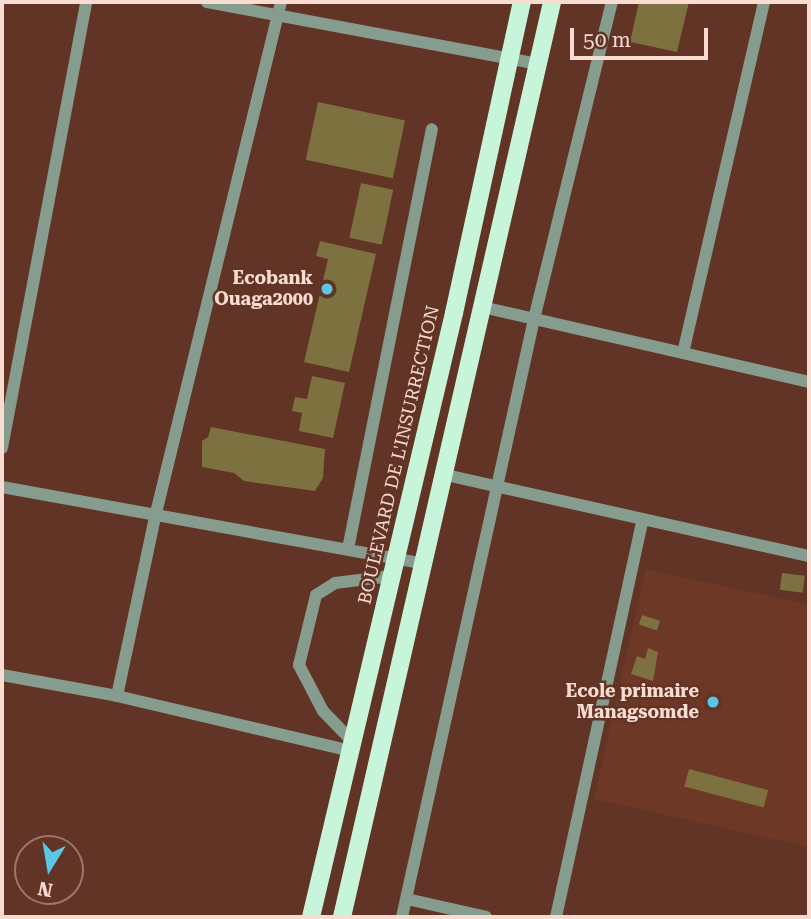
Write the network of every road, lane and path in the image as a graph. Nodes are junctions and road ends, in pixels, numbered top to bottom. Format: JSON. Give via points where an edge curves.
{"nodes":[{"id":1,"x":86,"y":2,"type":"edge"},
{"id":2,"x":207,"y":2,"type":"edge"},
{"id":3,"x":522,"y":2,"type":"edge"},
{"id":4,"x":552,"y":2,"type":"edge"},
{"id":5,"x":611,"y":2,"type":"edge"},
{"id":6,"x":764,"y":2,"type":"edge"},
{"id":7,"x":279,"y":8,"type":"edge"},
{"id":8,"x":509,"y":57,"type":"junction"},
{"id":9,"x":538,"y":64,"type":"junction"},
{"id":10,"x":432,"y":129,"type":"dead end"},
{"id":11,"x":482,"y":307,"type":"junction"},
{"id":12,"x":534,"y":319,"type":"junction"},
{"id":13,"x":683,"y":352,"type":"junction"},
{"id":14,"x":809,"y":382,"type":"edge"},
{"id":15,"x":2,"y":448,"type":"edge"},
{"id":16,"x":446,"y":475,"type":"junction"},
{"id":17,"x":497,"y":486,"type":"junction"},
{"id":18,"x":2,"y":487,"type":"edge"},
{"id":19,"x":155,"y":517,"type":"junction"},
{"id":20,"x":643,"y":519,"type":"junction"},
{"id":21,"x":348,"y":549,"type":"junction"},
{"id":22,"x":809,"y":556,"type":"edge"},
{"id":23,"x":397,"y":557,"type":"junction"},
{"id":24,"x":425,"y":564,"type":"junction"},
{"id":25,"x":392,"y":576,"type":"junction"},
{"id":26,"x":2,"y":675,"type":"edge"},
{"id":27,"x":117,"y":696,"type":"junction"},
{"id":28,"x":352,"y":746,"type":"junction"},
{"id":29,"x":407,"y":899,"type":"junction"},
{"id":30,"x":311,"y":917,"type":"edge"},
{"id":31,"x":342,"y":917,"type":"edge"},
{"id":32,"x":402,"y":917,"type":"edge"},
{"id":33,"x":486,"y":917,"type":"edge"},
{"id":34,"x":556,"y":917,"type":"edge"}],
"edges":[{"from":1,"to":15,"type":"street"},
{"from":2,"to":7,"type":"street"},
{"from":3,"to":8,"type":"main road","name":"BOULEVARD DE L'INSURRECTION"},
{"from":4,"to":9,"type":"main road"},
{"from":5,"to":12,"type":"street"},
{"from":6,"to":13,"type":"street"},
{"from":7,"to":8,"type":"street"},
{"from":7,"to":19,"type":"street"},
{"from":8,"to":9,"type":"street"},
{"from":8,"to":23,"type":"main road","name":"BOULEVARD DE L'INSURRECTION"},
{"from":9,"to":11,"type":"main road"},
{"from":10,"to":21,"type":"street"},
{"from":11,"to":12,"type":"street"},
{"from":11,"to":16,"type":"main road"},
{"from":12,"to":13,"type":"street"},
{"from":12,"to":17,"type":"street"},
{"from":13,"to":14,"type":"street"},
{"from":16,"to":17,"type":"street"},
{"from":16,"to":24,"type":"main road"},
{"from":17,"to":20,"type":"street"},
{"from":17,"to":29,"type":"street"},
{"from":18,"to":19,"type":"street"},
{"from":19,"to":21,"type":"street"},
{"from":19,"to":27,"type":"street"},
{"from":20,"to":22,"type":"street"},
{"from":20,"to":34,"type":"street"},
{"from":21,"to":23,"type":"street"},
{"from":23,"to":24,"type":"street"},
{"from":23,"to":25,"type":"main road","name":"BOULEVARD DE L'INSURRECTION"},
{"from":24,"to":31,"type":"main road"},
{"from":25,"to":28,"type":"main road","name":"BOULEVARD DE L'INSURRECTION"},
{"from":25,"to":28,"type":"street","via":[[335,583],[316,595],[299,665],[323,711]]},
{"from":26,"to":27,"type":"street"},
{"from":27,"to":28,"type":"street"},
{"from":28,"to":30,"type":"main road","name":"BOULEVARD DE L'INSURRECTION"},
{"from":29,"to":32,"type":"street"},
{"from":29,"to":33,"type":"street"}]}
